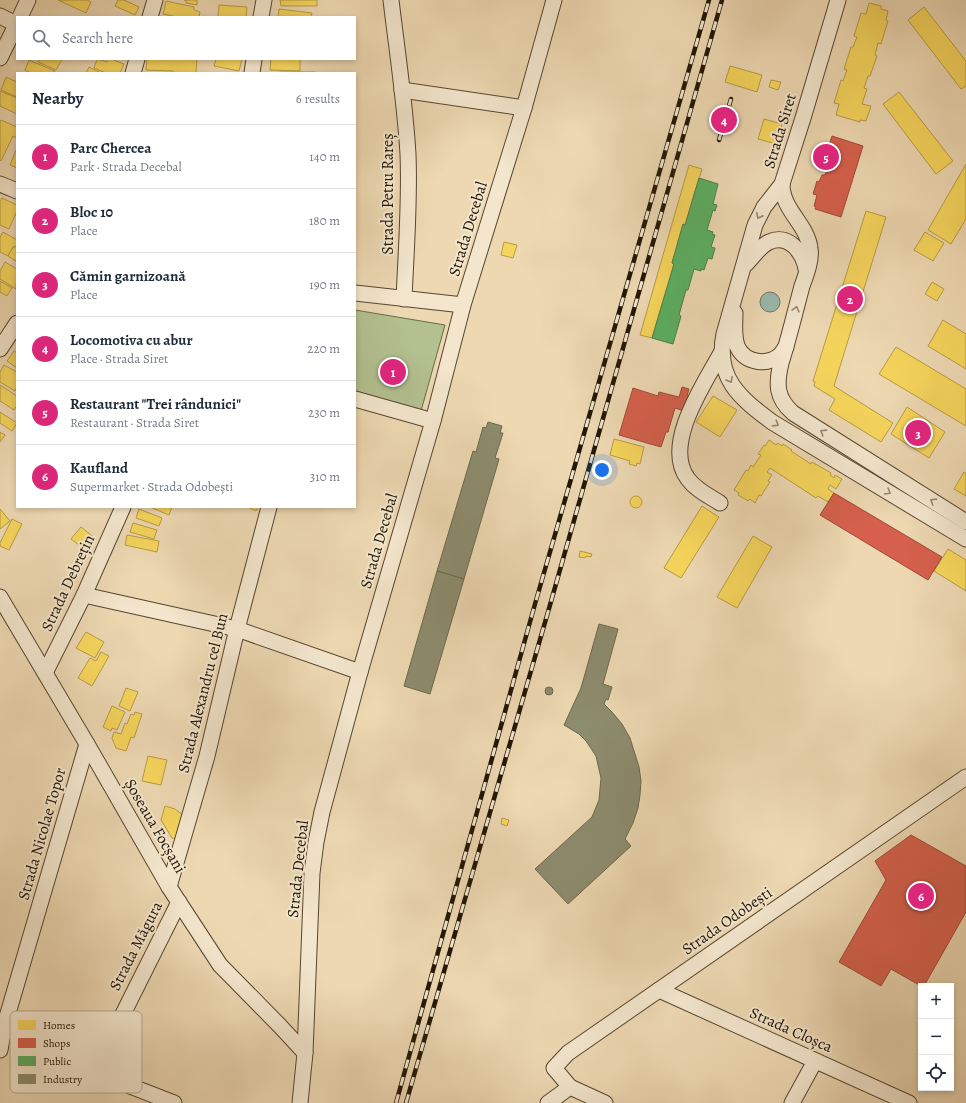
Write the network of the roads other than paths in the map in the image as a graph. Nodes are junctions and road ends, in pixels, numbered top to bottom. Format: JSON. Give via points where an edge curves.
{"nodes":[{"id":1,"x":28,"y":0,"type":"edge"},
{"id":2,"x":155,"y":0,"type":"edge"},
{"id":3,"x":264,"y":0,"type":"edge"},
{"id":4,"x":391,"y":0,"type":"edge"},
{"id":5,"x":554,"y":0,"type":"edge"},
{"id":6,"x":838,"y":0,"type":"edge"},
{"id":7,"x":0,"y":16,"type":"edge"},
{"id":8,"x":20,"y":16,"type":"edge"},
{"id":9,"x":150,"y":16,"type":"edge"},
{"id":10,"x":261,"y":16,"type":"edge"},
{"id":11,"x":16,"y":23,"type":"edge"},
{"id":12,"x":16,"y":25,"type":"edge"},
{"id":13,"x":0,"y":58,"type":"edge"},
{"id":14,"x":137,"y":60,"type":"edge"},
{"id":15,"x":254,"y":60,"type":"edge"},
{"id":16,"x":133,"y":72,"type":"edge"},
{"id":17,"x":252,"y":72,"type":"edge"},
{"id":18,"x":402,"y":90,"type":"junction"},
{"id":19,"x":524,"y":108,"type":"junction"},
{"id":20,"x":0,"y":184,"type":"edge"},
{"id":21,"x":782,"y":184,"type":"junction"},
{"id":22,"x":16,"y":191,"type":"edge"},
{"id":23,"x":744,"y":267,"type":"junction"},
{"id":24,"x":806,"y":272,"type":"junction"},
{"id":25,"x":356,"y":293,"type":"edge"},
{"id":26,"x":734,"y":298,"type":"junction"},
{"id":27,"x":404,"y":299,"type":"junction"},
{"id":28,"x":463,"y":305,"type":"junction"},
{"id":29,"x":16,"y":324,"type":"edge"},
{"id":30,"x":786,"y":347,"type":"junction"},
{"id":31,"x":0,"y":349,"type":"edge"},
{"id":32,"x":721,"y":353,"type":"junction"},
{"id":33,"x":356,"y":399,"type":"edge"},
{"id":34,"x":433,"y":421,"type":"junction"},
{"id":35,"x":720,"y":503,"type":"dead end"},
{"id":36,"x":123,"y":508,"type":"edge"},
{"id":37,"x":269,"y":508,"type":"edge"},
{"id":38,"x":966,"y":522,"type":"edge"},
{"id":39,"x":966,"y":539,"type":"edge"},
{"id":40,"x":84,"y":595,"type":"junction"},
{"id":41,"x":0,"y":597,"type":"edge"},
{"id":42,"x":237,"y":629,"type":"junction"},
{"id":43,"x":360,"y":672,"type":"junction"},
{"id":44,"x":45,"y":673,"type":"junction"},
{"id":45,"x":87,"y":744,"type":"junction"},
{"id":46,"x":966,"y":777,"type":"edge"},
{"id":47,"x":169,"y":887,"type":"junction"},
{"id":48,"x":179,"y":902,"type":"junction"},
{"id":49,"x":659,"y":990,"type":"junction"},
{"id":50,"x":124,"y":1011,"type":"edge"},
{"id":51,"x":2,"y":1026,"type":"edge"},
{"id":52,"x":0,"y":1050,"type":"edge"},
{"id":53,"x":305,"y":1053,"type":"junction"},
{"id":54,"x":815,"y":1061,"type":"junction"},
{"id":55,"x":570,"y":1087,"type":"junction"},
{"id":56,"x":142,"y":1091,"type":"edge"},
{"id":57,"x":174,"y":1103,"type":"edge"},
{"id":58,"x":300,"y":1103,"type":"edge"},
{"id":59,"x":548,"y":1103,"type":"edge"},
{"id":60,"x":605,"y":1103,"type":"edge"},
{"id":61,"x":792,"y":1103,"type":"edge"},
{"id":62,"x":909,"y":1103,"type":"edge"}],
"edges":[{"from":1,"to":8,"type":"street"},
{"from":2,"to":9,"type":"street"},
{"from":3,"to":10,"type":"street"},
{"from":4,"to":18,"type":"street","name":"Strada Petru Rareș"},
{"from":5,"to":19,"type":"street","name":"Strada Decebal"},
{"from":6,"to":21,"type":"street","name":"Strada Siret"},
{"from":7,"to":11,"type":"street"},
{"from":12,"to":13,"type":"street"},
{"from":14,"to":16,"type":"street"},
{"from":15,"to":17,"type":"street"},
{"from":18,"to":19,"type":"street"},
{"from":18,"to":27,"type":"street","name":"Strada Petru Rareș","via":[[408,154]]},
{"from":19,"to":28,"type":"street","name":"Strada Decebal"},
{"from":20,"to":22,"type":"street"},
{"from":21,"to":23,"type":"street","name":"Strada Siret","one_way":true,"via":[[759,216]]},
{"from":21,"to":24,"type":"street","via":[[786,204],[803,230],[810,247],[810,260]]},
{"from":23,"to":24,"type":"street","name":"Strada Siret","via":[[764,244],[782,240],[795,246],[802,255]]},
{"from":23,"to":26,"type":"street","name":"Strada Siret"},
{"from":30,"to":24,"type":"street","one_way":true},
{"from":25,"to":27,"type":"street"},
{"from":26,"to":30,"type":"street","name":"Strada Siret","via":[[735,341],[745,357],[755,361],[768,360],[779,355]]},
{"from":26,"to":32,"type":"street","name":"Strada Siret"},
{"from":27,"to":28,"type":"street"},
{"from":28,"to":34,"type":"street","name":"Strada Decebal"},
{"from":29,"to":31,"type":"street"},
{"from":38,"to":30,"type":"street","one_way":true,"via":[[786,407],[780,397],[778,386],[779,371]]},
{"from":32,"to":35,"type":"street","via":[[688,414],[680,454],[689,480]]},
{"from":32,"to":39,"type":"street","name":"Strada Siret","one_way":true,"via":[[724,368],[734,388],[772,422]]},
{"from":33,"to":34,"type":"street"},
{"from":34,"to":43,"type":"street","name":"Strada Decebal"},
{"from":36,"to":40,"type":"street","name":"Strada Debrețin"},
{"from":37,"to":42,"type":"street","name":"Strada Alexandru cel Bun"},
{"from":40,"to":42,"type":"street"},
{"from":40,"to":44,"type":"street","name":"Strada Debrețin"},
{"from":41,"to":44,"type":"street","name":"Șoseaua Focșani"},
{"from":42,"to":43,"type":"street"},
{"from":42,"to":47,"type":"street","name":"Strada Alexandru cel Bun","via":[[207,756]]},
{"from":43,"to":53,"type":"street","name":"Strada Decebal","via":[[316,842],[312,873]]},
{"from":44,"to":45,"type":"street","name":"Șoseaua Focșani"},
{"from":45,"to":47,"type":"street","name":"Șoseaua Focșani"},
{"from":45,"to":51,"type":"street","name":"Strada Nicolae Topor"},
{"from":46,"to":49,"type":"street","name":"Strada Odobești"},
{"from":47,"to":48,"type":"street","name":"Șoseaua Focșani"},
{"from":48,"to":50,"type":"street","name":"Strada Măgura"},
{"from":48,"to":53,"type":"street","name":"Șoseaua Focșani","via":[[220,965]]},
{"from":49,"to":54,"type":"street","name":"Strada Cloșca"},
{"from":49,"to":55,"type":"street","name":"Strada Odobești","via":[[568,1053],[554,1068]]},
{"from":51,"to":52,"type":"street","name":"Strada Nicolae Topor"},
{"from":53,"to":58,"type":"street","name":"Strada Decebal"},
{"from":54,"to":61,"type":"street"},
{"from":54,"to":62,"type":"street","name":"Strada Cloșca"},
{"from":55,"to":59,"type":"street"},
{"from":55,"to":60,"type":"street"},
{"from":56,"to":57,"type":"street"}]}
